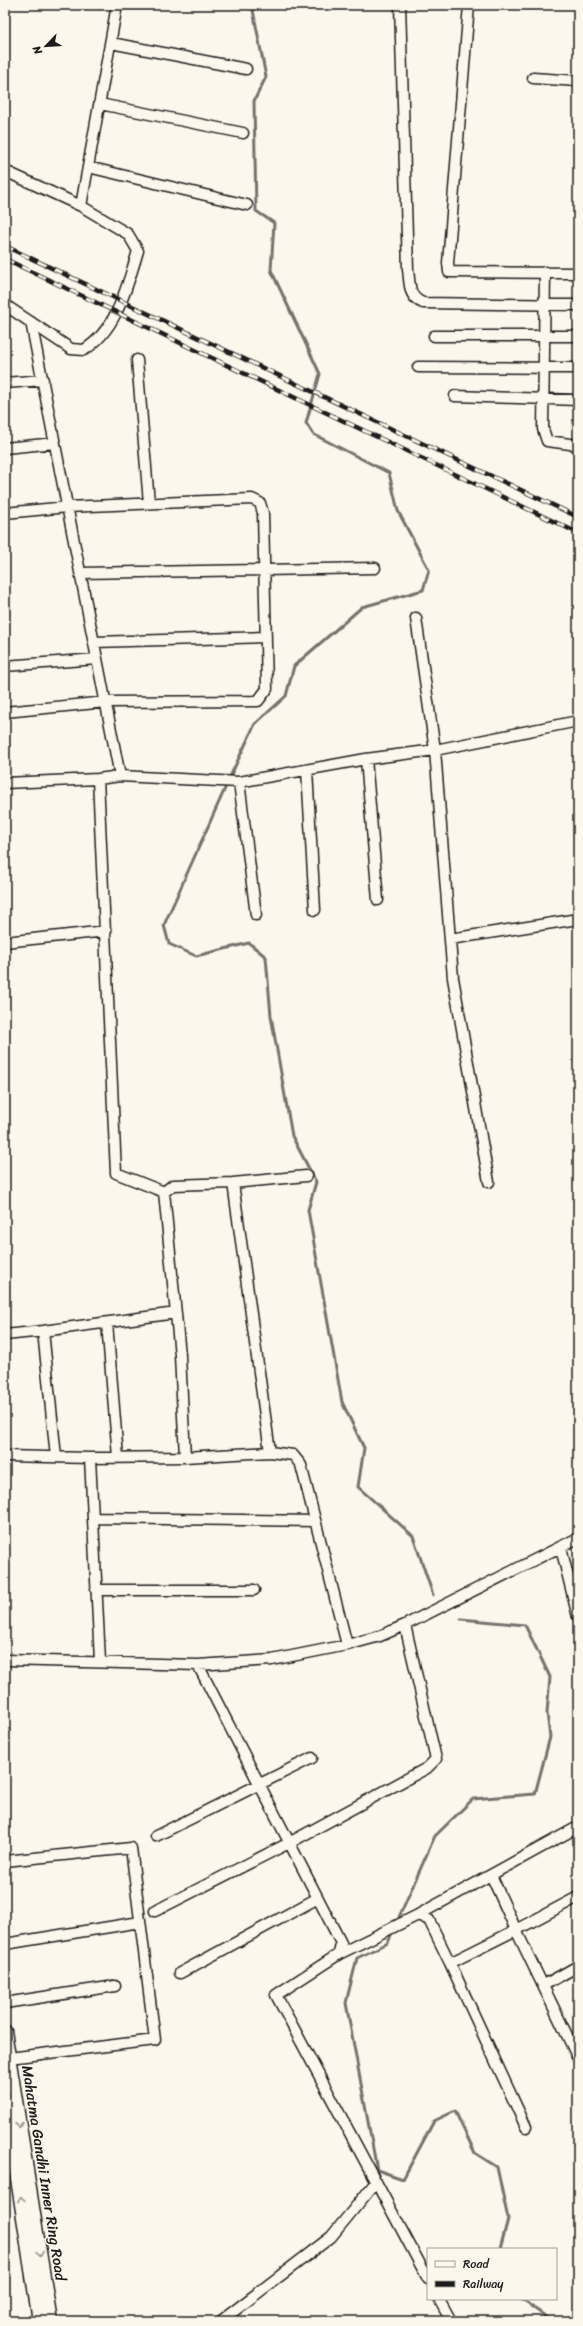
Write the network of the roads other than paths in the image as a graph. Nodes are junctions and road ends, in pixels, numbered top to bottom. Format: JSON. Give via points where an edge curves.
{"nodes":[{"id":1,"x":117,"y":5,"type":"edge"},
{"id":2,"x":400,"y":5,"type":"edge"},
{"id":3,"x":468,"y":5,"type":"edge"},
{"id":4,"x":111,"y":43,"type":"junction"},
{"id":5,"x":246,"y":69,"type":"dead end"},
{"id":6,"x":533,"y":78,"type":"dead end"},
{"id":7,"x":578,"y":81,"type":"edge"},
{"id":8,"x":100,"y":104,"type":"junction"},
{"id":9,"x":243,"y":133,"type":"dead end"},
{"id":10,"x":88,"y":167,"type":"junction"},
{"id":11,"x":5,"y":171,"type":"edge"},
{"id":12,"x":247,"y":205,"type":"dead end"},
{"id":13,"x":81,"y":206,"type":"junction"},
{"id":14,"x":545,"y":272,"type":"junction"},
{"id":15,"x":578,"y":273,"type":"edge"},
{"id":16,"x":545,"y":304,"type":"junction"},
{"id":17,"x":578,"y":304,"type":"edge"},
{"id":18,"x":5,"y":305,"type":"edge"},
{"id":19,"x":31,"y":322,"type":"junction"},
{"id":20,"x":544,"y":335,"type":"junction"},
{"id":21,"x":434,"y":336,"type":"dead end"},
{"id":22,"x":578,"y":336,"type":"edge"},
{"id":23,"x":137,"y":360,"type":"dead end"},
{"id":24,"x":418,"y":367,"type":"dead end"},
{"id":25,"x":544,"y":367,"type":"junction"},
{"id":26,"x":578,"y":368,"type":"edge"},
{"id":27,"x":42,"y":380,"type":"junction"},
{"id":28,"x":5,"y":383,"type":"edge"},
{"id":29,"x":454,"y":396,"type":"dead end"},
{"id":30,"x":543,"y":398,"type":"junction"},
{"id":31,"x":578,"y":400,"type":"edge"},
{"id":32,"x":55,"y":443,"type":"junction"},
{"id":33,"x":578,"y":445,"type":"edge"},
{"id":34,"x":5,"y":448,"type":"edge"},
{"id":35,"x":149,"y":503,"type":"junction"},
{"id":36,"x":67,"y":507,"type":"junction"},
{"id":37,"x":5,"y":513,"type":"edge"},
{"id":38,"x":375,"y":568,"type":"dead end"},
{"id":39,"x":264,"y":570,"type":"junction"},
{"id":40,"x":80,"y":573,"type":"junction"},
{"id":41,"x":416,"y":618,"type":"dead end"},
{"id":42,"x":266,"y":637,"type":"junction"},
{"id":43,"x":94,"y":642,"type":"junction"},
{"id":44,"x":97,"y":659,"type":"junction"},
{"id":45,"x":5,"y":666,"type":"edge"},
{"id":46,"x":106,"y":702,"type":"junction"},
{"id":47,"x":5,"y":712,"type":"edge"},
{"id":48,"x":578,"y":721,"type":"edge"},
{"id":49,"x":435,"y":750,"type":"junction"},
{"id":50,"x":366,"y":759,"type":"junction"},
{"id":51,"x":307,"y":770,"type":"junction"},
{"id":52,"x":120,"y":776,"type":"junction"},
{"id":53,"x":98,"y":779,"type":"junction"},
{"id":54,"x":236,"y":782,"type":"junction"},
{"id":55,"x":5,"y":783,"type":"edge"},
{"id":56,"x":378,"y":900,"type":"dead end"},
{"id":57,"x":315,"y":910,"type":"dead end"},
{"id":58,"x":256,"y":915,"type":"dead end"},
{"id":59,"x":578,"y":919,"type":"edge"},
{"id":60,"x":106,"y":931,"type":"junction"},
{"id":61,"x":450,"y":939,"type":"junction"},
{"id":62,"x":5,"y":942,"type":"edge"},
{"id":63,"x":306,"y":1176,"type":"dead end"},
{"id":64,"x":489,"y":1182,"type":"dead end"},
{"id":65,"x":233,"y":1183,"type":"junction"},
{"id":66,"x":164,"y":1192,"type":"junction"},
{"id":67,"x":176,"y":1313,"type":"junction"},
{"id":68,"x":107,"y":1323,"type":"junction"},
{"id":69,"x":43,"y":1331,"type":"junction"},
{"id":70,"x":5,"y":1335,"type":"edge"},
{"id":71,"x":270,"y":1452,"type":"junction"},
{"id":72,"x":5,"y":1456,"type":"edge"},
{"id":73,"x":56,"y":1457,"type":"junction"},
{"id":74,"x":185,"y":1457,"type":"junction"},
{"id":75,"x":90,"y":1458,"type":"junction"},
{"id":76,"x":118,"y":1458,"type":"junction"},
{"id":77,"x":93,"y":1518,"type":"junction"},
{"id":78,"x":315,"y":1521,"type":"junction"},
{"id":79,"x":578,"y":1538,"type":"edge"},
{"id":80,"x":561,"y":1548,"type":"junction"},
{"id":81,"x":96,"y":1590,"type":"junction"},
{"id":82,"x":254,"y":1590,"type":"dead end"},
{"id":83,"x":578,"y":1617,"type":"edge"},
{"id":84,"x":405,"y":1625,"type":"junction"},
{"id":85,"x":347,"y":1645,"type":"junction"},
{"id":86,"x":5,"y":1660,"type":"edge"},
{"id":87,"x":100,"y":1661,"type":"junction"},
{"id":88,"x":198,"y":1665,"type":"junction"},
{"id":89,"x":312,"y":1758,"type":"dead end"},
{"id":90,"x":260,"y":1785,"type":"junction"},
{"id":91,"x":578,"y":1827,"type":"edge"},
{"id":92,"x":156,"y":1836,"type":"dead end"},
{"id":93,"x":290,"y":1843,"type":"junction"},
{"id":94,"x":5,"y":1861,"type":"edge"},
{"id":95,"x":492,"y":1875,"type":"junction"},
{"id":96,"x":318,"y":1898,"type":"junction"},
{"id":97,"x":578,"y":1898,"type":"edge"},
{"id":98,"x":155,"y":1911,"type":"dead end"},
{"id":99,"x":418,"y":1915,"type":"junction"},
{"id":100,"x":140,"y":1922,"type":"junction"},
{"id":101,"x":516,"y":1930,"type":"junction"},
{"id":102,"x":5,"y":1944,"type":"edge"},
{"id":103,"x":339,"y":1954,"type":"junction"},
{"id":104,"x":450,"y":1964,"type":"junction"},
{"id":105,"x":578,"y":1966,"type":"edge"},
{"id":106,"x":180,"y":1973,"type":"dead end"},
{"id":107,"x":544,"y":1985,"type":"junction"},
{"id":108,"x":115,"y":1986,"type":"dead end"},
{"id":109,"x":5,"y":2003,"type":"edge"},
{"id":110,"x":5,"y":2031,"type":"edge"},
{"id":111,"x":9,"y":2058,"type":"junction"},
{"id":112,"x":578,"y":2058,"type":"edge"},
{"id":113,"x":6,"y":2107,"type":"edge"},
{"id":114,"x":526,"y":2127,"type":"dead end"},
{"id":115,"x":376,"y":2182,"type":"junction"},
{"id":116,"x":427,"y":2277,"type":"edge"},
{"id":117,"x":440,"y":2300,"type":"edge"},
{"id":118,"x":39,"y":2321,"type":"edge"},
{"id":119,"x":51,"y":2321,"type":"edge"},
{"id":120,"x":221,"y":2321,"type":"edge"},
{"id":121,"x":451,"y":2321,"type":"edge"}],
"edges":[{"from":1,"to":4,"type":"street"},
{"from":2,"to":16,"type":"street","via":[[408,269],[411,294],[415,300],[423,303]]},
{"from":3,"to":14,"type":"street","via":[[449,272]]},
{"from":4,"to":5,"type":"street"},
{"from":4,"to":8,"type":"street"},
{"from":6,"to":7,"type":"street"},
{"from":8,"to":9,"type":"street"},
{"from":8,"to":10,"type":"street"},
{"from":10,"to":12,"type":"street"},
{"from":10,"to":13,"type":"street"},
{"from":11,"to":13,"type":"street"},
{"from":13,"to":19,"type":"street","via":[[128,234],[138,252],[122,301],[99,339],[84,350],[70,349]]},
{"from":14,"to":15,"type":"street"},
{"from":14,"to":16,"type":"street"},
{"from":16,"to":17,"type":"street"},
{"from":16,"to":20,"type":"street"},
{"from":18,"to":19,"type":"street"},
{"from":19,"to":27,"type":"street"},
{"from":20,"to":21,"type":"street"},
{"from":20,"to":22,"type":"street"},
{"from":20,"to":25,"type":"street"},
{"from":23,"to":35,"type":"street"},
{"from":24,"to":25,"type":"street"},
{"from":25,"to":26,"type":"street"},
{"from":25,"to":30,"type":"street"},
{"from":27,"to":28,"type":"street"},
{"from":27,"to":32,"type":"street"},
{"from":29,"to":30,"type":"street"},
{"from":30,"to":31,"type":"street"},
{"from":30,"to":33,"type":"street","via":[[543,429],[547,441]]},
{"from":32,"to":34,"type":"street"},
{"from":32,"to":36,"type":"street"},
{"from":35,"to":36,"type":"street"},
{"from":35,"to":39,"type":"street","via":[[252,499],[260,503],[263,512]]},
{"from":36,"to":37,"type":"street"},
{"from":36,"to":40,"type":"street"},
{"from":38,"to":39,"type":"street"},
{"from":39,"to":40,"type":"street"},
{"from":39,"to":42,"type":"street"},
{"from":40,"to":43,"type":"street"},
{"from":41,"to":49,"type":"street"},
{"from":42,"to":43,"type":"street"},
{"from":42,"to":46,"type":"street","via":[[267,689],[258,701]]},
{"from":43,"to":44,"type":"street"},
{"from":44,"to":45,"type":"street"},
{"from":44,"to":46,"type":"street"},
{"from":46,"to":47,"type":"street"},
{"from":46,"to":52,"type":"street"},
{"from":48,"to":49,"type":"street"},
{"from":49,"to":50,"type":"street"},
{"from":49,"to":61,"type":"street"},
{"from":50,"to":51,"type":"street"},
{"from":50,"to":56,"type":"street"},
{"from":51,"to":54,"type":"street"},
{"from":51,"to":57,"type":"street"},
{"from":52,"to":53,"type":"street"},
{"from":52,"to":54,"type":"street"},
{"from":53,"to":55,"type":"street"},
{"from":53,"to":60,"type":"street"},
{"from":54,"to":58,"type":"street"},
{"from":59,"to":61,"type":"street"},
{"from":60,"to":62,"type":"street"},
{"from":60,"to":66,"type":"street","via":[[116,1173]]},
{"from":61,"to":64,"type":"street","via":[[453,978]]},
{"from":63,"to":65,"type":"street"},
{"from":65,"to":66,"type":"street","via":[[173,1185]]},
{"from":65,"to":71,"type":"street"},
{"from":66,"to":67,"type":"street"},
{"from":67,"to":68,"type":"street"},
{"from":67,"to":74,"type":"street"},
{"from":68,"to":69,"type":"street"},
{"from":68,"to":76,"type":"street"},
{"from":69,"to":70,"type":"street"},
{"from":69,"to":73,"type":"street"},
{"from":71,"to":74,"type":"street"},
{"from":71,"to":78,"type":"street","via":[[293,1455],[299,1460]]},
{"from":72,"to":73,"type":"street"},
{"from":73,"to":75,"type":"street"},
{"from":74,"to":76,"type":"street"},
{"from":75,"to":76,"type":"street"},
{"from":75,"to":77,"type":"street"},
{"from":77,"to":78,"type":"street"},
{"from":77,"to":81,"type":"street"},
{"from":78,"to":85,"type":"street"},
{"from":79,"to":80,"type":"street"},
{"from":80,"to":83,"type":"street"},
{"from":80,"to":84,"type":"street"},
{"from":81,"to":82,"type":"street"},
{"from":81,"to":87,"type":"street"},
{"from":84,"to":85,"type":"street","via":[[380,1636]]},
{"from":84,"to":93,"type":"street","via":[[436,1759],[427,1768]]},
{"from":85,"to":88,"type":"street","via":[[272,1660]]},
{"from":86,"to":87,"type":"street"},
{"from":87,"to":88,"type":"street"},
{"from":88,"to":90,"type":"street"},
{"from":89,"to":90,"type":"street"},
{"from":90,"to":92,"type":"street"},
{"from":90,"to":93,"type":"street"},
{"from":91,"to":95,"type":"street"},
{"from":93,"to":96,"type":"street"},
{"from":93,"to":98,"type":"street"},
{"from":94,"to":100,"type":"street","via":[[131,1848]]},
{"from":95,"to":99,"type":"street"},
{"from":95,"to":101,"type":"street"},
{"from":96,"to":103,"type":"street","via":[[341,1943]]},
{"from":96,"to":106,"type":"street"},
{"from":97,"to":101,"type":"street"},
{"from":99,"to":103,"type":"street"},
{"from":99,"to":104,"type":"street","via":[[429,1920]]},
{"from":100,"to":102,"type":"street"},
{"from":100,"to":111,"type":"street","via":[[154,2040]]},
{"from":101,"to":104,"type":"street"},
{"from":101,"to":107,"type":"street"},
{"from":103,"to":115,"type":"street","via":[[276,1995]]},
{"from":104,"to":114,"type":"street"},
{"from":105,"to":107,"type":"street"},
{"from":107,"to":112,"type":"street"},
{"from":108,"to":109,"type":"street"},
{"from":110,"to":111,"type":"main road","name":"Mahatma Gandhi Inner Ring Road"},
{"from":111,"to":119,"type":"main road","name":"Mahatma Gandhi Inner Ring Road","one_way":true},
{"from":118,"to":113,"type":"main road","name":"Mahatma Gandhi Inner Ring Road","one_way":true},
{"from":115,"to":116,"type":"street"},
{"from":115,"to":120,"type":"street","via":[[331,2237]]},
{"from":117,"to":121,"type":"street"}]}
